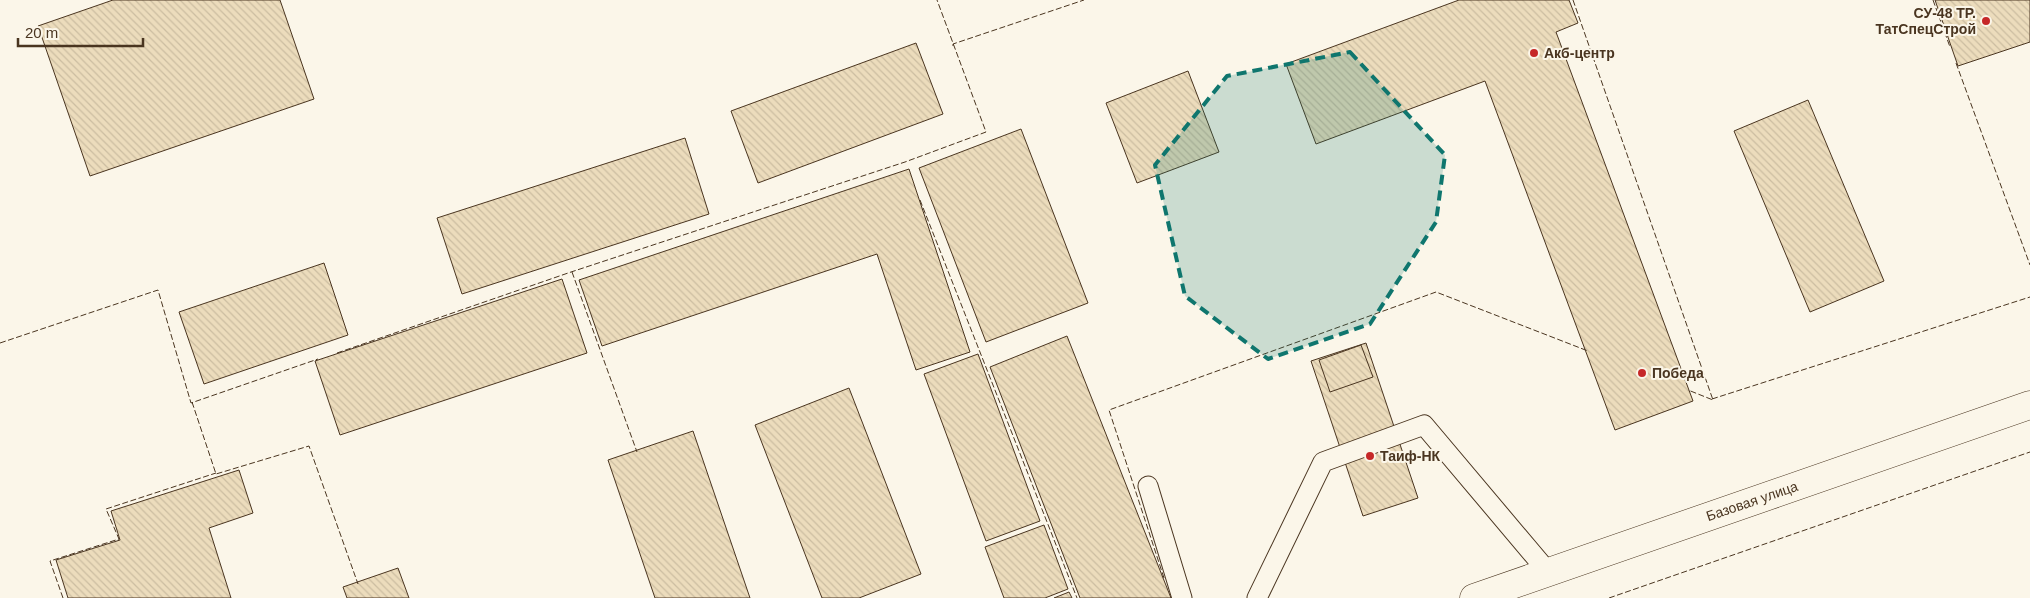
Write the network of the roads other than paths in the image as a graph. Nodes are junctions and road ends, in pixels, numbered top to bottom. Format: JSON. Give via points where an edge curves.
{"nodes":[{"id":1,"x":2030,"y":405,"type":"edge"},
{"id":2,"x":1148,"y":486,"type":"dead end"},
{"id":3,"x":1548,"y":572,"type":"junction"},
{"id":4,"x":1182,"y":598,"type":"edge"},
{"id":5,"x":1257,"y":598,"type":"edge"},
{"id":6,"x":1474,"y":598,"type":"edge"}],
"edges":[{"from":1,"to":3,"type":"street","name":"Базовая улица"},
{"from":2,"to":4,"type":"lane"},
{"from":3,"to":5,"type":"lane","via":[[1424,425],[1323,462]]},
{"from":3,"to":6,"type":"street","name":"Базовая улица"}]}
